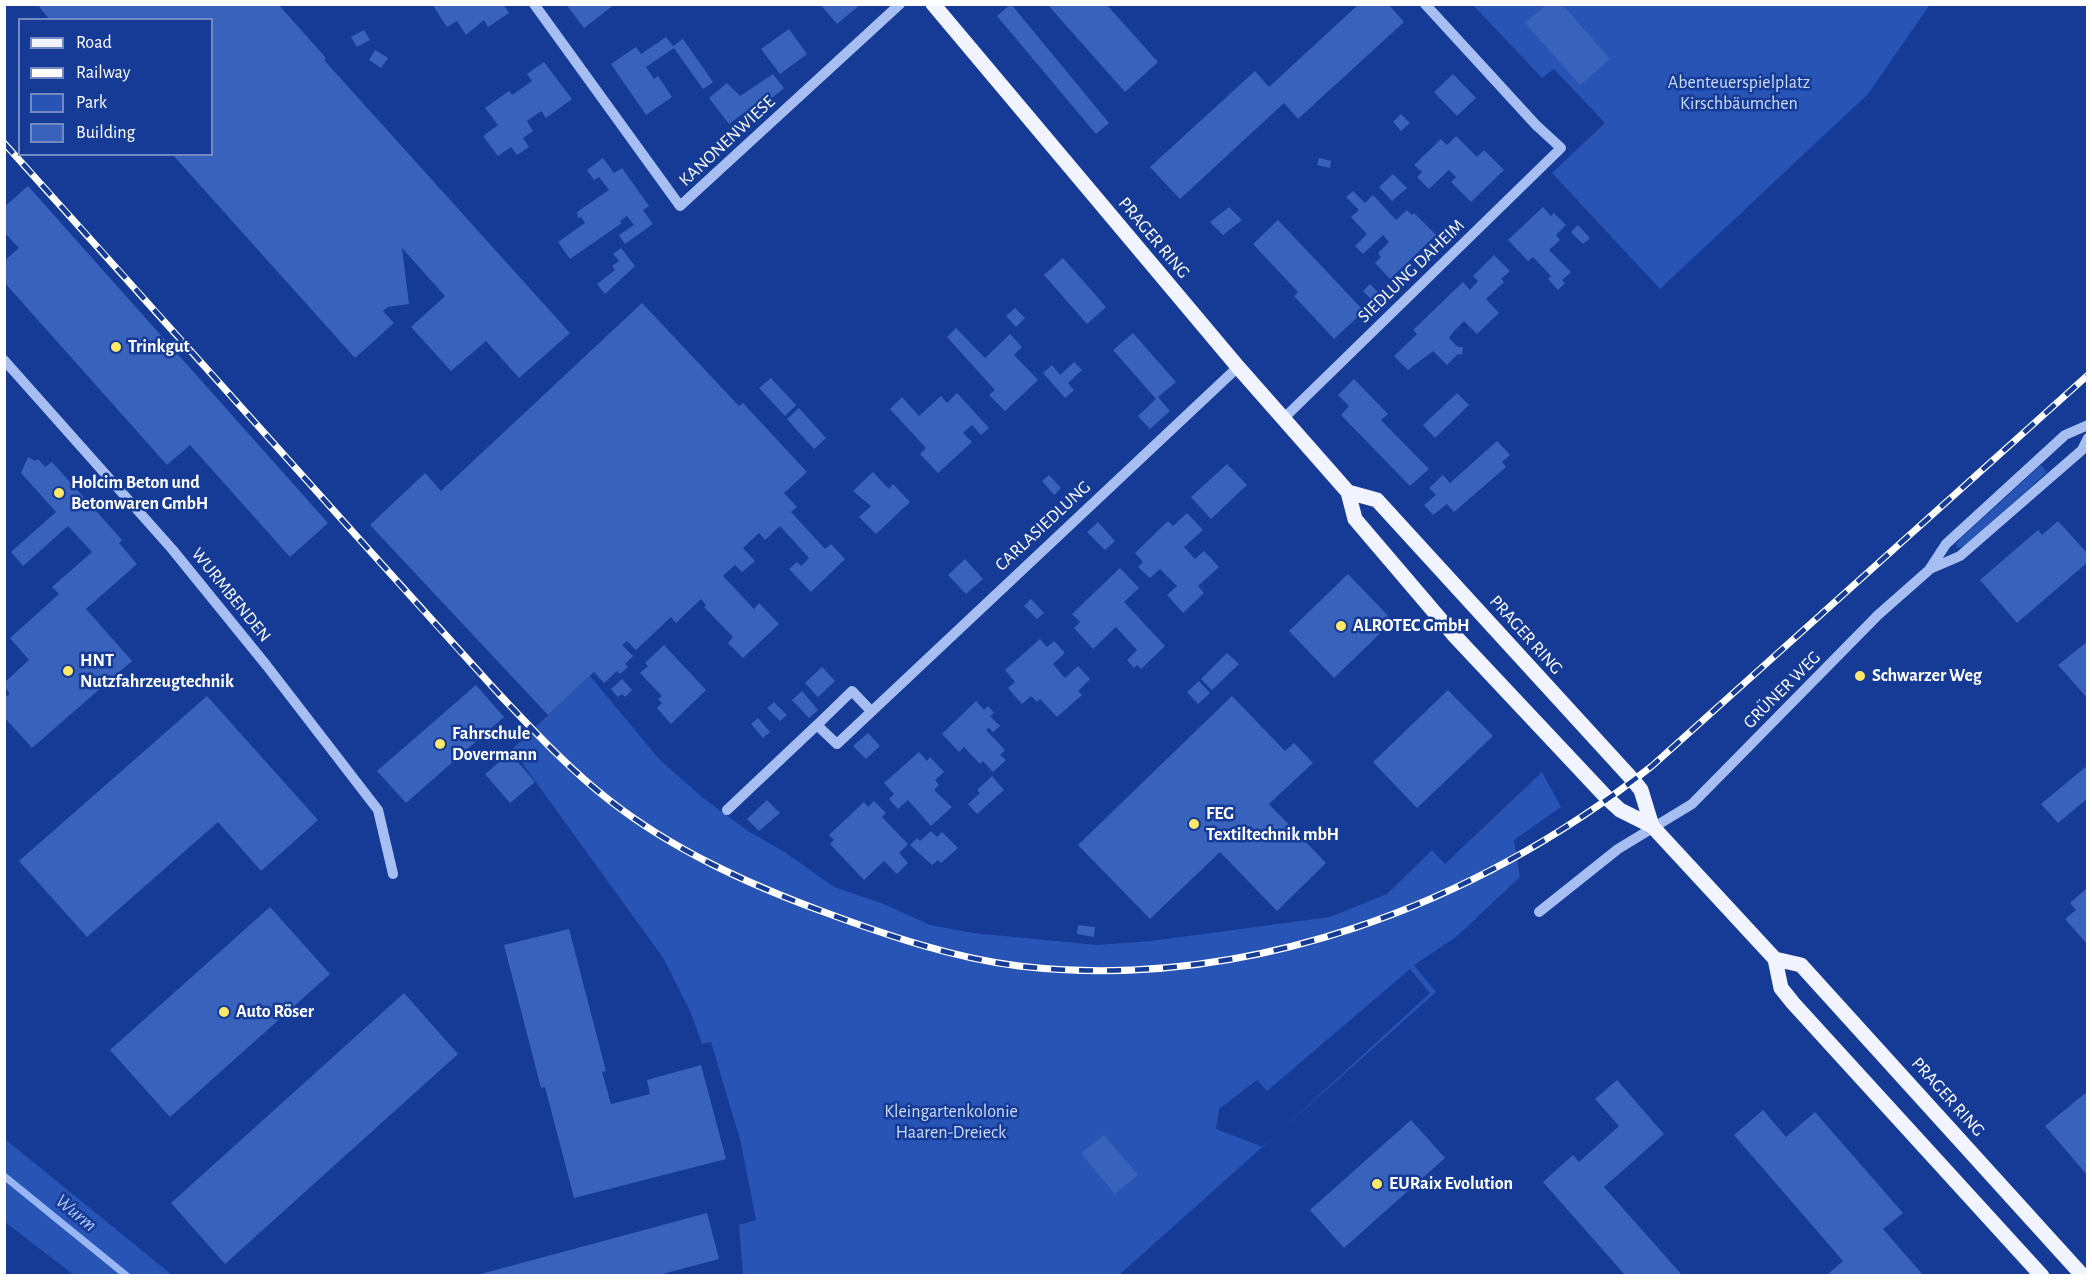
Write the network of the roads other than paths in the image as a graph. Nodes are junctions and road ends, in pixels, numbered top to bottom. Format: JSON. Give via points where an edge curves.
{"nodes":[{"id":1,"x":534,"y":4,"type":"edge"},
{"id":2,"x":900,"y":4,"type":"edge"},
{"id":3,"x":933,"y":4,"type":"edge"},
{"id":4,"x":1425,"y":4,"type":"edge"},
{"id":5,"x":4,"y":360,"type":"edge"},
{"id":6,"x":1238,"y":367,"type":"junction"},
{"id":7,"x":1284,"y":417,"type":"junction"},
{"id":8,"x":2088,"y":425,"type":"edge"},
{"id":9,"x":2088,"y":438,"type":"edge"},
{"id":10,"x":1348,"y":492,"type":"junction"},
{"id":11,"x":1929,"y":570,"type":"junction"},
{"id":12,"x":871,"y":711,"type":"junction"},
{"id":13,"x":817,"y":725,"type":"junction"},
{"id":14,"x":727,"y":810,"type":"dead end"},
{"id":15,"x":1652,"y":826,"type":"junction"},
{"id":16,"x":393,"y":874,"type":"dead end"},
{"id":17,"x":1539,"y":912,"type":"dead end"},
{"id":18,"x":1775,"y":959,"type":"junction"},
{"id":19,"x":2042,"y":1275,"type":"edge"},
{"id":20,"x":2084,"y":1275,"type":"edge"}],
"edges":[{"from":1,"to":2,"type":"street","name":"KANONENWIESE","via":[[680,206]]},
{"from":3,"to":6,"type":"main road","name":"PRAGER RING"},
{"from":4,"to":7,"type":"street","name":"SIEDLUNG DAHEIM","via":[[1561,148]]},
{"from":5,"to":16,"type":"street","name":"WURMBENDEN","via":[[172,549],[378,810]]},
{"from":6,"to":7,"type":"main road","name":"PRAGER RING"},
{"from":6,"to":12,"type":"street","name":"CARLASIEDLUNG"},
{"from":7,"to":10,"type":"main road","name":"PRAGER RING"},
{"from":8,"to":11,"type":"street","name":"GRÜNER WEG","via":[[2065,435],[2023,473],[1946,544]]},
{"from":9,"to":11,"type":"street","name":"GRÜNER WEG","via":[[2082,450],[1960,556]]},
{"from":10,"to":15,"type":"main road","name":"PRAGER RING","via":[[1355,519],[1453,634],[1608,800]]},
{"from":10,"to":15,"type":"main road","name":"PRAGER RING","via":[[1377,500],[1620,766],[1641,790]]},
{"from":11,"to":15,"type":"street","name":"GRÜNER WEG","via":[[1878,615],[1692,804]]},
{"from":12,"to":13,"type":"street","name":"CARLASIEDLUNG","via":[[837,744]]},
{"from":12,"to":13,"type":"street","via":[[852,691]]},
{"from":13,"to":14,"type":"street"},
{"from":15,"to":17,"type":"street"},
{"from":15,"to":18,"type":"main road","name":"PRAGER RING"},
{"from":18,"to":19,"type":"main road","via":[[1781,988],[1793,1003]]},
{"from":18,"to":20,"type":"main road","name":"PRAGER RING","via":[[1801,965]]}]}
